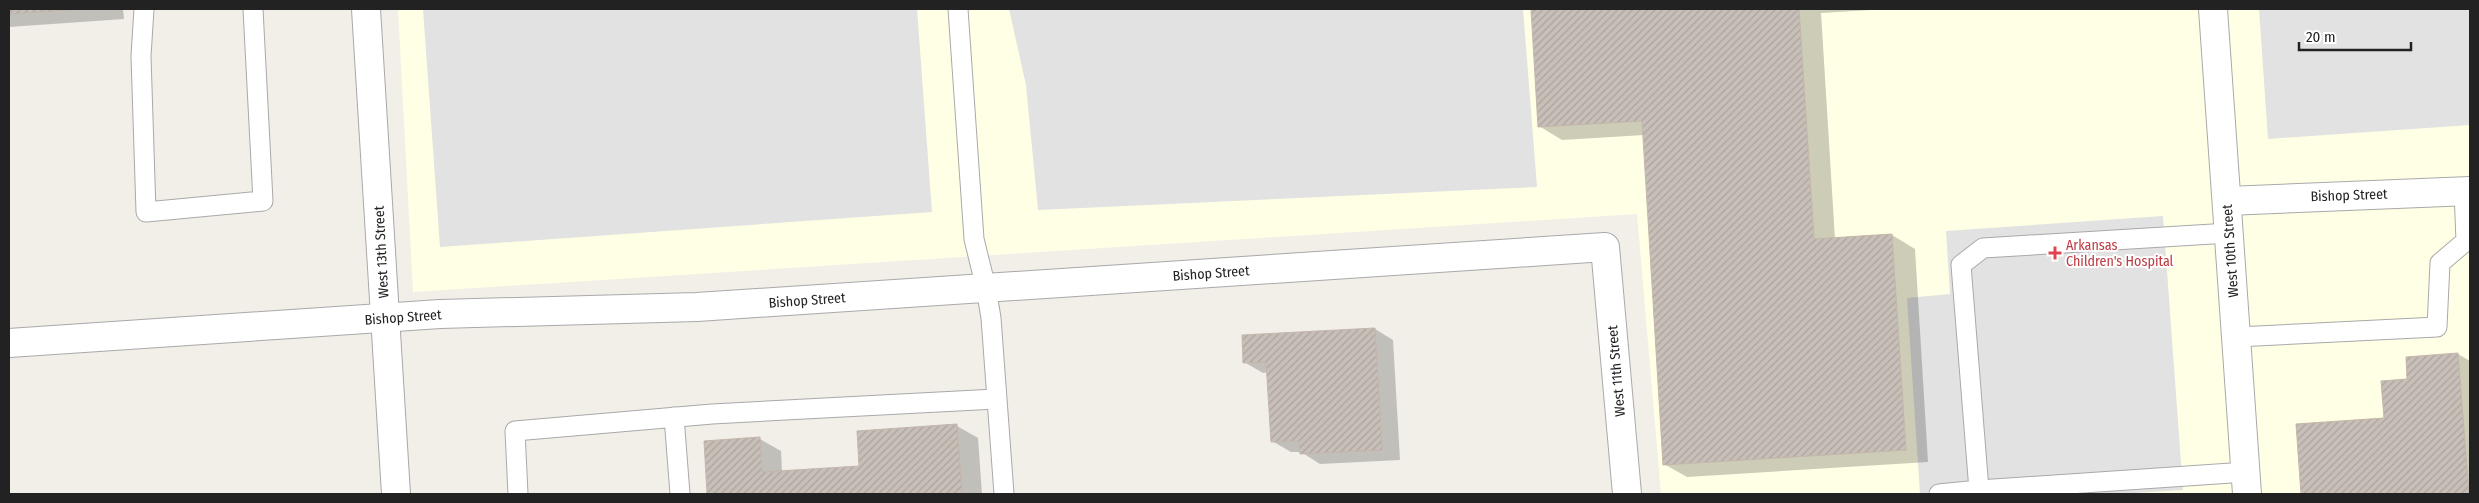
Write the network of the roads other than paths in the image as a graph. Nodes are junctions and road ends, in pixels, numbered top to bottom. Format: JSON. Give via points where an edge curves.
{"nodes":[{"id":1,"x":144,"y":9,"type":"edge"},
{"id":2,"x":253,"y":9,"type":"edge"},
{"id":3,"x":366,"y":9,"type":"edge"},
{"id":4,"x":958,"y":9,"type":"edge"},
{"id":5,"x":2213,"y":9,"type":"edge"},
{"id":6,"x":2467,"y":191,"type":"edge"},
{"id":7,"x":2227,"y":201,"type":"junction"},
{"id":8,"x":2229,"y":233,"type":"junction"},
{"id":9,"x":1605,"y":247,"type":"joint"},
{"id":10,"x":986,"y":288,"type":"junction"},
{"id":11,"x":385,"y":318,"type":"junction"},
{"id":12,"x":2236,"y":337,"type":"junction"},
{"id":13,"x":9,"y":343,"type":"edge"},
{"id":14,"x":996,"y":400,"type":"junction"},
{"id":15,"x":674,"y":417,"type":"junction"},
{"id":16,"x":2246,"y":483,"type":"edge"},
{"id":17,"x":1979,"y":490,"type":"junction"},
{"id":18,"x":396,"y":494,"type":"edge"},
{"id":19,"x":518,"y":494,"type":"edge"},
{"id":20,"x":680,"y":494,"type":"edge"},
{"id":21,"x":1004,"y":494,"type":"edge"},
{"id":22,"x":1627,"y":494,"type":"edge"},
{"id":23,"x":1939,"y":494,"type":"edge"}],
"edges":[{"from":1,"to":2,"type":"lane","via":[[141,56],[146,212],[263,201]]},
{"from":3,"to":11,"type":"street","name":"West 13th Street"},
{"from":4,"to":10,"type":"lane","via":[[974,239]]},
{"from":5,"to":7,"type":"street","name":"West 10th Street"},
{"from":6,"to":7,"type":"street","name":"Bishop Street"},
{"from":6,"to":12,"type":"lane","via":[[2466,241],[2440,263],[2436,327]]},
{"from":7,"to":8,"type":"street","name":"West 10th Street"},
{"from":8,"to":12,"type":"street","name":"West 10th Street"},
{"from":8,"to":17,"type":"lane","via":[[1983,248],[1961,265]]},
{"from":9,"to":10,"type":"street","name":"Bishop Street"},
{"from":9,"to":22,"type":"street","name":"West 11th Street"},
{"from":10,"to":11,"type":"street","name":"Bishop Street","via":[[696,307]]},
{"from":10,"to":14,"type":"lane"},
{"from":11,"to":13,"type":"street","name":"Bishop Street"},
{"from":11,"to":18,"type":"street","name":"West 13th Street"},
{"from":12,"to":16,"type":"street","name":"West 10th Street"},
{"from":14,"to":15,"type":"lane"},
{"from":14,"to":21,"type":"lane"},
{"from":15,"to":19,"type":"lane","via":[[515,431]]},
{"from":15,"to":20,"type":"lane"},
{"from":16,"to":17,"type":"lane"},
{"from":17,"to":23,"type":"lane"}]}
